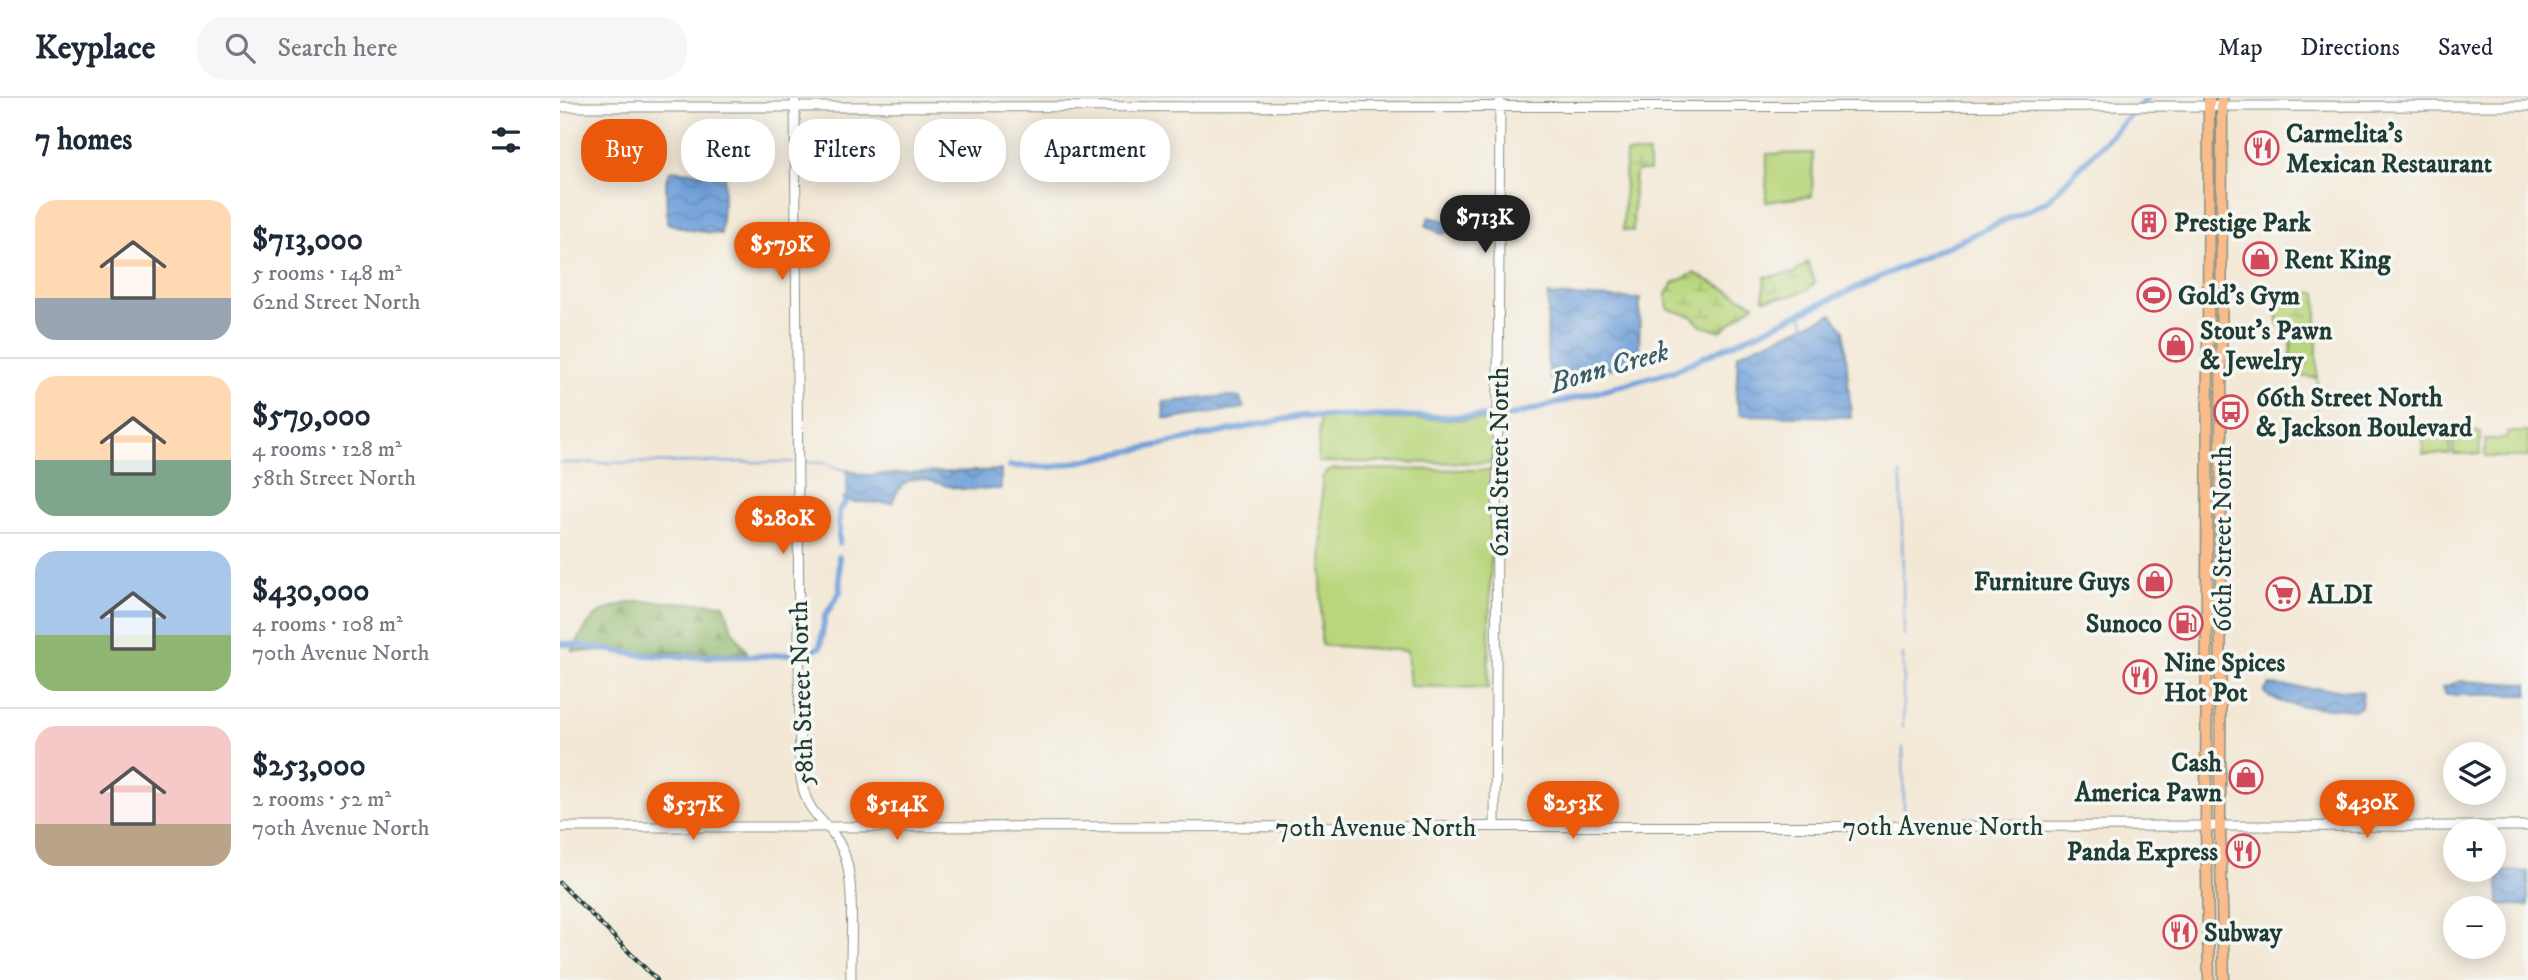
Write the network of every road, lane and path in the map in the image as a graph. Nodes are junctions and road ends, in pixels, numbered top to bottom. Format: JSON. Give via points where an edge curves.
{"nodes":[{"id":1,"x":795,"y":102,"type":"edge"},
{"id":2,"x":1500,"y":102,"type":"edge"},
{"id":3,"x":2209,"y":102,"type":"edge"},
{"id":4,"x":2222,"y":102,"type":"edge"},
{"id":5,"x":2528,"y":106,"type":"edge"},
{"id":6,"x":560,"y":107,"type":"edge"},
{"id":7,"x":2206,"y":826,"type":"junction"},
{"id":8,"x":2220,"y":826,"type":"junction"},
{"id":9,"x":2528,"y":826,"type":"edge"},
{"id":10,"x":560,"y":827,"type":"edge"},
{"id":11,"x":825,"y":827,"type":"junction"},
{"id":12,"x":1495,"y":827,"type":"junction"},
{"id":13,"x":850,"y":980,"type":"edge"},
{"id":14,"x":2209,"y":980,"type":"edge"},
{"id":15,"x":2224,"y":980,"type":"edge"}],
"edges":[{"from":1,"to":2,"type":"street"},
{"from":1,"to":6,"type":"street"},
{"from":1,"to":11,"type":"street","name":"58th Street North","via":[[803,793],[811,812]]},
{"from":2,"to":3,"type":"street","via":[[2151,107]]},
{"from":2,"to":12,"type":"street","name":"62nd Street North"},
{"from":3,"to":4,"type":"street"},
{"from":3,"to":7,"type":"main road","name":"66th Street North"},
{"from":4,"to":5,"type":"street"},
{"from":4,"to":8,"type":"main road","name":"66th Street North"},
{"from":7,"to":8,"type":"street","name":"70th Avenue North"},
{"from":7,"to":12,"type":"street","name":"70th Avenue North"},
{"from":7,"to":14,"type":"main road","name":"66th Street North"},
{"from":8,"to":9,"type":"street","name":"70th Avenue North"},
{"from":8,"to":15,"type":"main road","name":"66th Street North"},
{"from":10,"to":11,"type":"street","name":"70th Avenue North"},
{"from":11,"to":12,"type":"street","name":"70th Avenue North"},
{"from":11,"to":13,"type":"street","name":"58th Street North","via":[[847,863]]}]}
